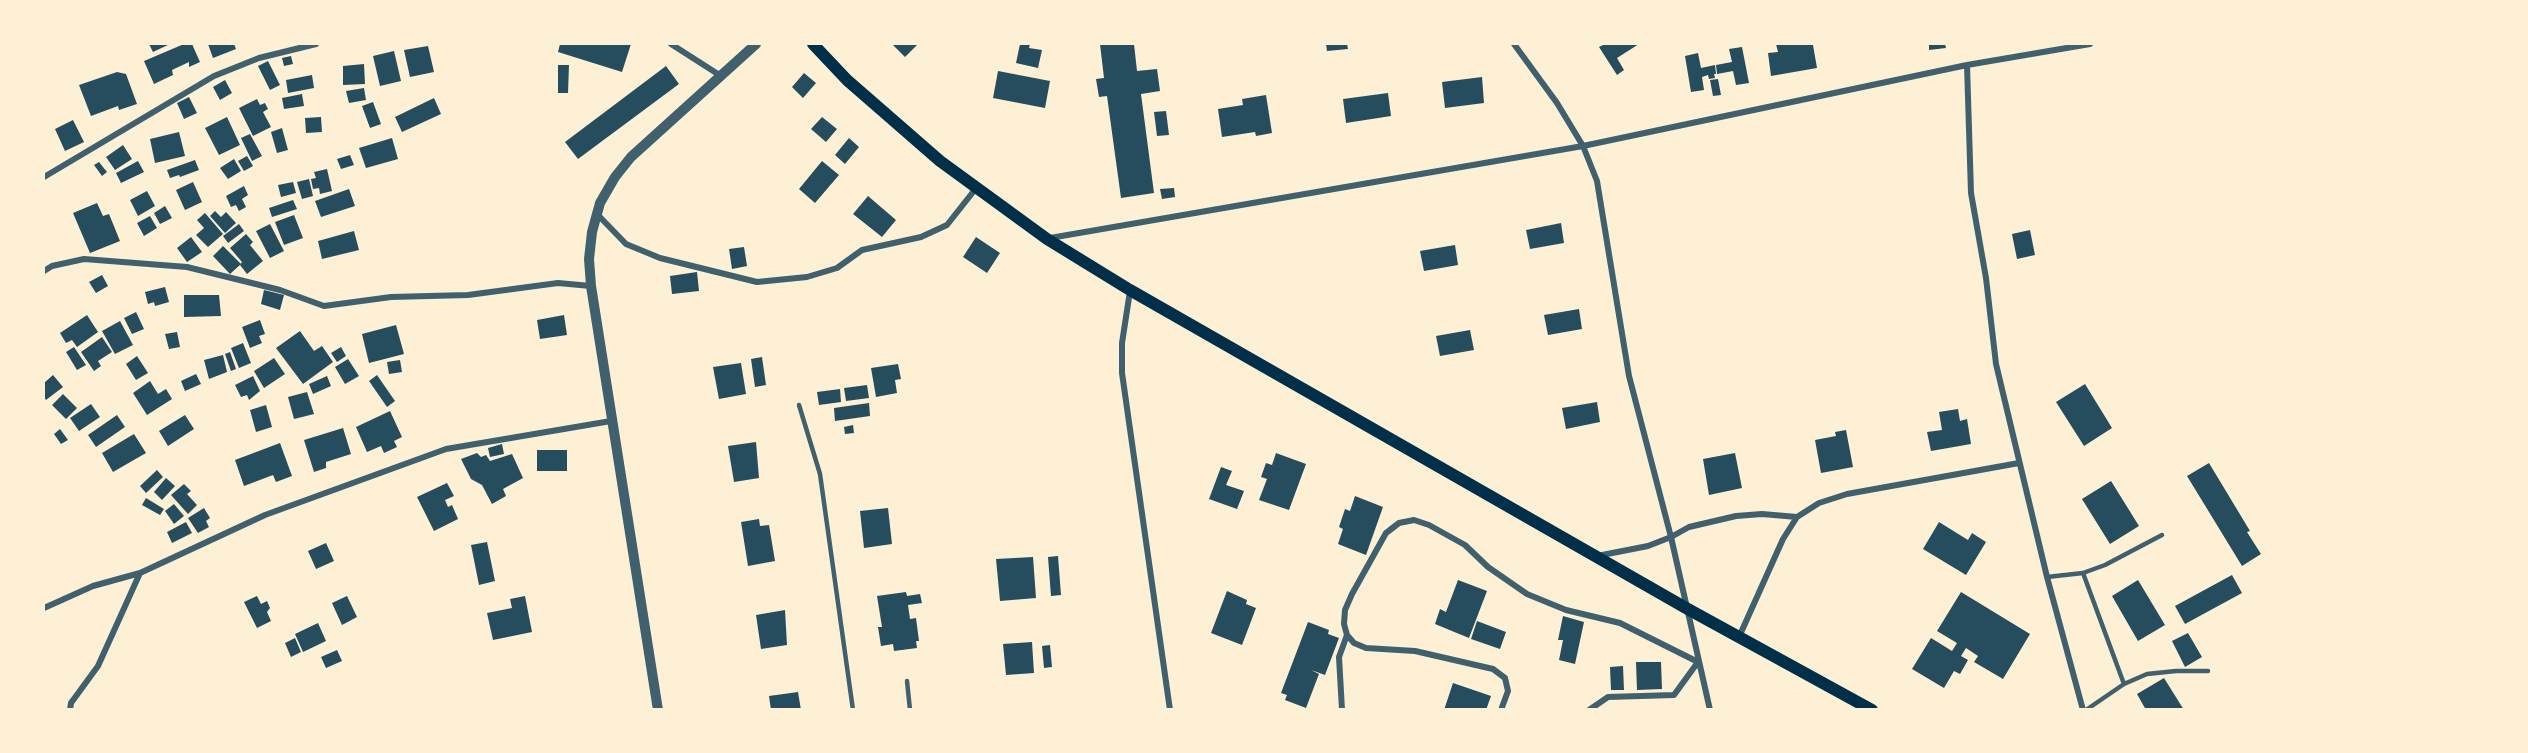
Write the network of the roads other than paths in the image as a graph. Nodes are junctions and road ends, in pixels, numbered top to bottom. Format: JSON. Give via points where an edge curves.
{"nodes":[{"id":1,"x":316,"y":44,"type":"edge"},
{"id":2,"x":671,"y":44,"type":"edge"},
{"id":3,"x":756,"y":44,"type":"edge"},
{"id":4,"x":813,"y":44,"type":"edge"},
{"id":5,"x":1514,"y":44,"type":"edge"},
{"id":6,"x":2090,"y":44,"type":"edge"},
{"id":7,"x":1967,"y":65,"type":"junction"},
{"id":8,"x":721,"y":77,"type":"junction"},
{"id":9,"x":1583,"y":146,"type":"junction"},
{"id":10,"x":44,"y":177,"type":"edge"},
{"id":11,"x":976,"y":187,"type":"junction"},
{"id":12,"x":597,"y":214,"type":"junction"},
{"id":13,"x":1047,"y":239,"type":"junction"},
{"id":14,"x":44,"y":271,"type":"edge"},
{"id":15,"x":591,"y":286,"type":"junction"},
{"id":16,"x":1130,"y":290,"type":"junction"},
{"id":17,"x":799,"y":405,"type":"dead end"},
{"id":18,"x":611,"y":421,"type":"junction"},
{"id":19,"x":2019,"y":463,"type":"junction"},
{"id":20,"x":1797,"y":517,"type":"junction"},
{"id":21,"x":2162,"y":535,"type":"dead end"},
{"id":22,"x":1671,"y":537,"type":"junction"},
{"id":23,"x":1596,"y":556,"type":"junction"},
{"id":24,"x":140,"y":573,"type":"junction"},
{"id":25,"x":2083,"y":573,"type":"junction"},
{"id":26,"x":2048,"y":577,"type":"junction"},
{"id":27,"x":44,"y":608,"type":"edge"},
{"id":28,"x":1686,"y":608,"type":"junction"},
{"id":29,"x":1347,"y":636,"type":"junction"},
{"id":30,"x":1739,"y":637,"type":"junction"},
{"id":31,"x":1698,"y":663,"type":"junction"},
{"id":32,"x":2208,"y":671,"type":"dead end"},
{"id":33,"x":907,"y":681,"type":"dead end"},
{"id":34,"x":2124,"y":684,"type":"junction"},
{"id":35,"x":70,"y":710,"type":"edge"},
{"id":36,"x":658,"y":710,"type":"edge"},
{"id":37,"x":853,"y":710,"type":"edge"},
{"id":38,"x":910,"y":710,"type":"edge"},
{"id":39,"x":1170,"y":710,"type":"edge"},
{"id":40,"x":1342,"y":710,"type":"edge"},
{"id":41,"x":1501,"y":710,"type":"edge"},
{"id":42,"x":1588,"y":710,"type":"edge"},
{"id":43,"x":1710,"y":710,"type":"edge"},
{"id":44,"x":1872,"y":710,"type":"edge"},
{"id":45,"x":2084,"y":710,"type":"edge"}],
"edges":[{"from":1,"to":10,"type":"street","via":[[259,58],[214,76]]},
{"from":2,"to":8,"type":"street"},
{"from":3,"to":8,"type":"street"},
{"from":4,"to":11,"type":"main road","via":[[847,80]]},
{"from":5,"to":9,"type":"street"},
{"from":6,"to":7,"type":"street"},
{"from":7,"to":9,"type":"street"},
{"from":7,"to":19,"type":"street","via":[[1971,193],[1996,363]]},
{"from":8,"to":12,"type":"street","via":[[631,157],[615,177]]},
{"from":9,"to":13,"type":"street"},
{"from":9,"to":22,"type":"street","via":[[1597,181],[1629,376]]},
{"from":11,"to":12,"type":"street","via":[[947,225],[921,237],[862,250],[837,268],[807,277],[757,282],[660,258],[626,243]]},
{"from":11,"to":13,"type":"main road"},
{"from":12,"to":15,"type":"street","via":[[589,259]]},
{"from":13,"to":16,"type":"main road"},
{"from":14,"to":15,"type":"street","via":[[84,259],[187,267],[279,290],[324,306],[391,297],[468,295],[558,283]]},
{"from":15,"to":18,"type":"street"},
{"from":16,"to":23,"type":"main road"},
{"from":16,"to":39,"type":"street","via":[[1122,373]]},
{"from":17,"to":37,"type":"lane","via":[[820,474]]},
{"from":18,"to":24,"type":"street","via":[[446,449],[265,515]]},
{"from":18,"to":36,"type":"street"},
{"from":19,"to":20,"type":"street","via":[[1847,494],[1819,502]]},
{"from":19,"to":26,"type":"street"},
{"from":20,"to":22,"type":"street","via":[[1736,516],[1689,526]]},
{"from":20,"to":30,"type":"street","via":[[1783,539]]},
{"from":21,"to":25,"type":"lane"},
{"from":22,"to":23,"type":"street","via":[[1648,546]]},
{"from":22,"to":28,"type":"street"},
{"from":23,"to":28,"type":"main road"},
{"from":24,"to":27,"type":"street","via":[[93,586]]},
{"from":24,"to":35,"type":"street","via":[[98,666]]},
{"from":25,"to":26,"type":"lane"},
{"from":25,"to":34,"type":"lane"},
{"from":26,"to":45,"type":"street"},
{"from":28,"to":30,"type":"main road"},
{"from":28,"to":31,"type":"street"},
{"from":29,"to":31,"type":"street","via":[[1345,610],[1380,543],[1399,523],[1414,520],[1465,545],[1527,594],[1566,610],[1620,623]]},
{"from":29,"to":40,"type":"street","via":[[1339,657]]},
{"from":29,"to":41,"type":"street","via":[[1366,648],[1415,651],[1493,669],[1505,678],[1508,691]]},
{"from":30,"to":44,"type":"main road"},
{"from":31,"to":42,"type":"street","via":[[1674,695],[1608,697]]},
{"from":31,"to":43,"type":"street"},
{"from":32,"to":34,"type":"lane","via":[[2147,674]]},
{"from":33,"to":38,"type":"lane"},
{"from":34,"to":45,"type":"lane"}]}
